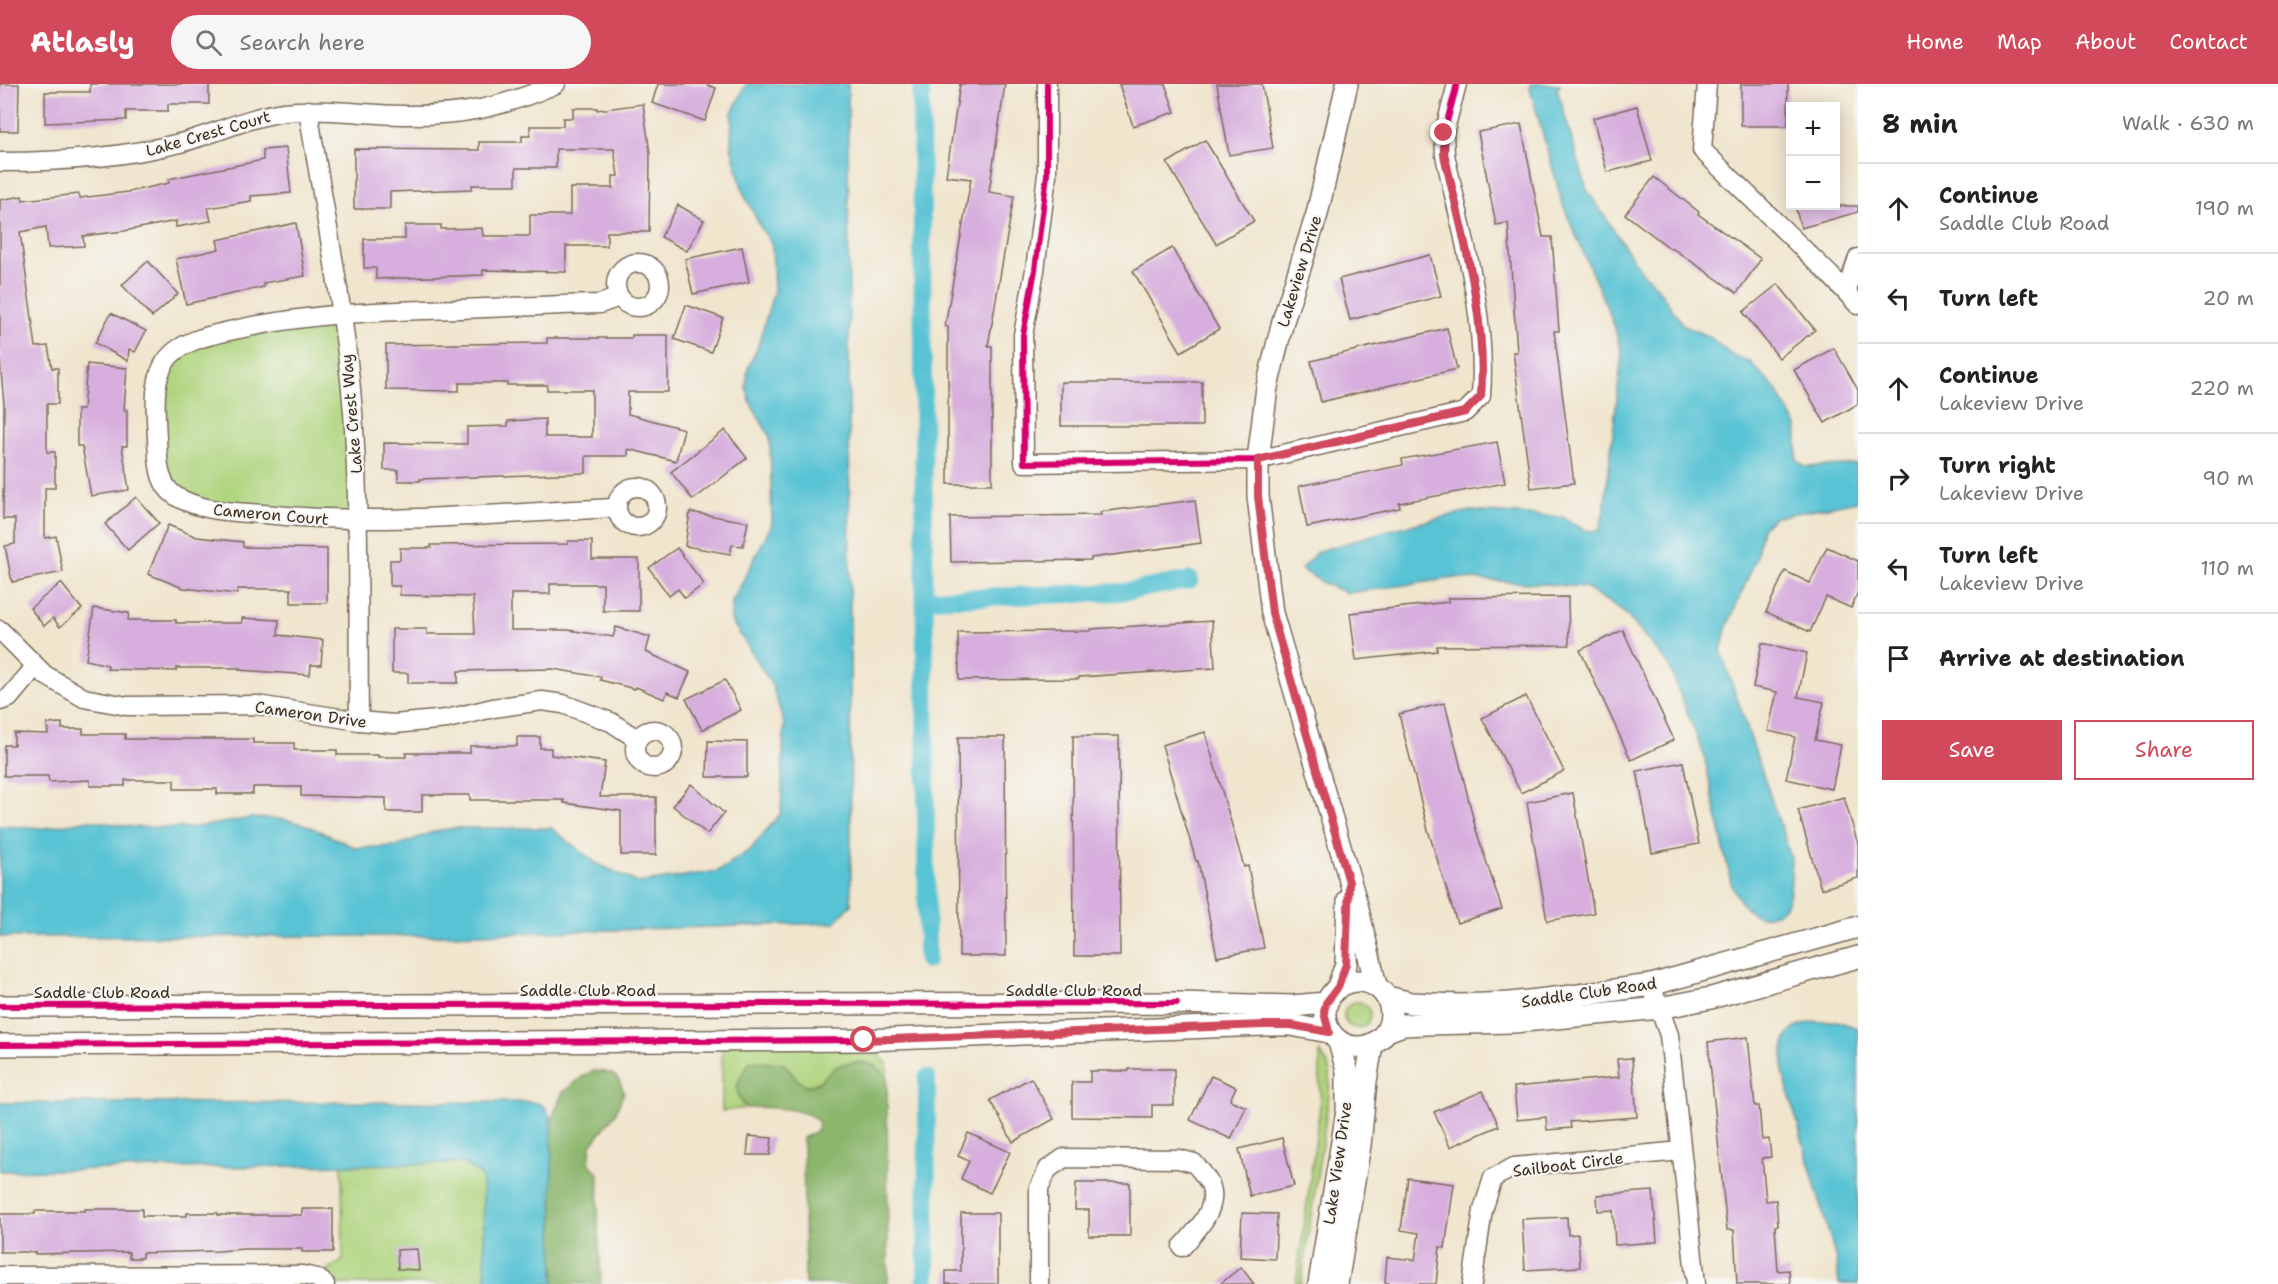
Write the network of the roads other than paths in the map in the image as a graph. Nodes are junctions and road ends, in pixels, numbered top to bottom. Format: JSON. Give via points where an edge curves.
{"nodes":[{"id":1,"x":556,"y":84,"type":"edge"},
{"id":2,"x":1047,"y":84,"type":"edge"},
{"id":3,"x":1347,"y":84,"type":"edge"},
{"id":4,"x":1457,"y":84,"type":"edge"},
{"id":5,"x":1707,"y":84,"type":"edge"},
{"id":6,"x":308,"y":110,"type":"junction"},
{"id":7,"x":0,"y":162,"type":"edge"},
{"id":8,"x":1858,"y":258,"type":"edge"},
{"id":9,"x":619,"y":297,"type":"dead end"},
{"id":10,"x":1852,"y":299,"type":"edge"},
{"id":11,"x":341,"y":313,"type":"junction"},
{"id":12,"x":1258,"y":460,"type":"junction"},
{"id":13,"x":616,"y":508,"type":"dead end"},
{"id":14,"x":358,"y":520,"type":"junction"},
{"id":15,"x":1,"y":633,"type":"edge"},
{"id":16,"x":35,"y":667,"type":"junction"},
{"id":17,"x":0,"y":701,"type":"edge"},
{"id":18,"x":359,"y":721,"type":"junction"},
{"id":19,"x":637,"y":738,"type":"dead end"},
{"id":20,"x":1349,"y":882,"type":"junction"},
{"id":21,"x":1858,"y":927,"type":"edge"},
{"id":22,"x":1858,"y":957,"type":"edge"},
{"id":23,"x":1651,"y":984,"type":"junction"},
{"id":24,"x":1381,"y":991,"type":"junction"},
{"id":25,"x":1332,"y":995,"type":"junction"},
{"id":26,"x":0,"y":1006,"type":"edge"},
{"id":27,"x":1660,"y":1008,"type":"junction"},
{"id":28,"x":1334,"y":1037,"type":"junction"},
{"id":29,"x":1379,"y":1038,"type":"junction"},
{"id":30,"x":0,"y":1045,"type":"edge"},
{"id":31,"x":1681,"y":1150,"type":"junction"},
{"id":32,"x":1182,"y":1247,"type":"dead end"},
{"id":33,"x":0,"y":1276,"type":"edge"},
{"id":34,"x":325,"y":1284,"type":"edge"},
{"id":35,"x":1039,"y":1284,"type":"edge"},
{"id":36,"x":1319,"y":1284,"type":"edge"},
{"id":37,"x":1337,"y":1284,"type":"edge"},
{"id":38,"x":1472,"y":1284,"type":"edge"},
{"id":39,"x":1696,"y":1284,"type":"edge"}],
"edges":[{"from":1,"to":6,"type":"street","name":"Lake Crest Court","via":[[509,103],[456,114]]},
{"from":2,"to":12,"type":"street","via":[[1047,175],[1023,335],[1024,464]]},
{"from":3,"to":12,"type":"street","name":"Lakeview Drive","via":[[1317,214],[1267,387]]},
{"from":4,"to":12,"type":"street","via":[[1444,133],[1444,155],[1478,306],[1481,396],[1465,412]]},
{"from":5,"to":10,"type":"street","via":[[1702,150]]},
{"from":6,"to":7,"type":"street","name":"Lake Crest Court","via":[[261,117],[184,142],[127,155]]},
{"from":6,"to":11,"type":"street","name":"Lake Crest Way"},
{"from":8,"to":10,"type":"street"},
{"from":9,"to":11,"type":"street","name":"Cameron Court","via":[[600,304]]},
{"from":11,"to":14,"type":"street","name":"Lake Crest Way"},
{"from":11,"to":14,"type":"street","name":"Cameron Court","via":[[276,321],[180,346],[166,360],[158,381],[158,469],[164,485],[180,499],[204,508]]},
{"from":12,"to":20,"type":"street","name":"Lakeview Drive","via":[[1258,496],[1272,613]]},
{"from":13,"to":14,"type":"street","name":"Cameron Court"},
{"from":14,"to":18,"type":"street","name":"Lake Crest Way"},
{"from":15,"to":16,"type":"street","name":"Cameron Drive"},
{"from":16,"to":17,"type":"street","via":[[9,698]]},
{"from":16,"to":18,"type":"street","name":"Cameron Drive","via":[[84,698],[127,706],[257,705]]},
{"from":18,"to":19,"type":"street","name":"Cameron Drive","via":[[428,722],[542,701],[563,704],[611,722]]},
{"from":20,"to":24,"type":"street","name":"Lakeview Drive","via":[[1370,967]]},
{"from":20,"to":25,"type":"street","name":"Lakeview Drive","via":[[1346,964]]},
{"from":21,"to":23,"type":"street","name":"Saddle Club Road"},
{"from":22,"to":27,"type":"street","name":"Saddle Club Road","via":[[1711,998]]},
{"from":23,"to":24,"type":"street","name":"Saddle Club Road","via":[[1510,1003],[1425,1004],[1399,1001]]},
{"from":23,"to":27,"type":"street"},
{"from":24,"to":25,"type":"street","via":[[1357,981]]},
{"from":24,"to":29,"type":"street","via":[[1391,1008],[1391,1020]]},
{"from":25,"to":26,"type":"street","name":"Saddle Club Road","via":[[1292,1006]]},
{"from":25,"to":28,"type":"street","via":[[1324,1012]]},
{"from":27,"to":29,"type":"street","name":"Saddle Club Road","via":[[1514,1022],[1414,1024]]},
{"from":27,"to":31,"type":"street","via":[[1669,1035]]},
{"from":28,"to":29,"type":"street","via":[[1349,1047],[1361,1048]]},
{"from":28,"to":30,"type":"street","via":[[1291,1025],[1264,1025],[864,1040]]},
{"from":28,"to":36,"type":"street","name":"Lake View Drive","via":[[1347,1070],[1347,1111]]},
{"from":29,"to":37,"type":"street","name":"Lake View Drive","via":[[1367,1073],[1360,1145]]},
{"from":31,"to":38,"type":"street","name":"Sailboat Circle","via":[[1514,1167],[1493,1178],[1483,1210]]},
{"from":31,"to":39,"type":"street"},
{"from":32,"to":35,"type":"street","via":[[1203,1223],[1210,1204],[1211,1188],[1194,1163],[1179,1159],[1064,1158],[1048,1169],[1039,1188]]},
{"from":33,"to":34,"type":"street","via":[[303,1275]]}]}
